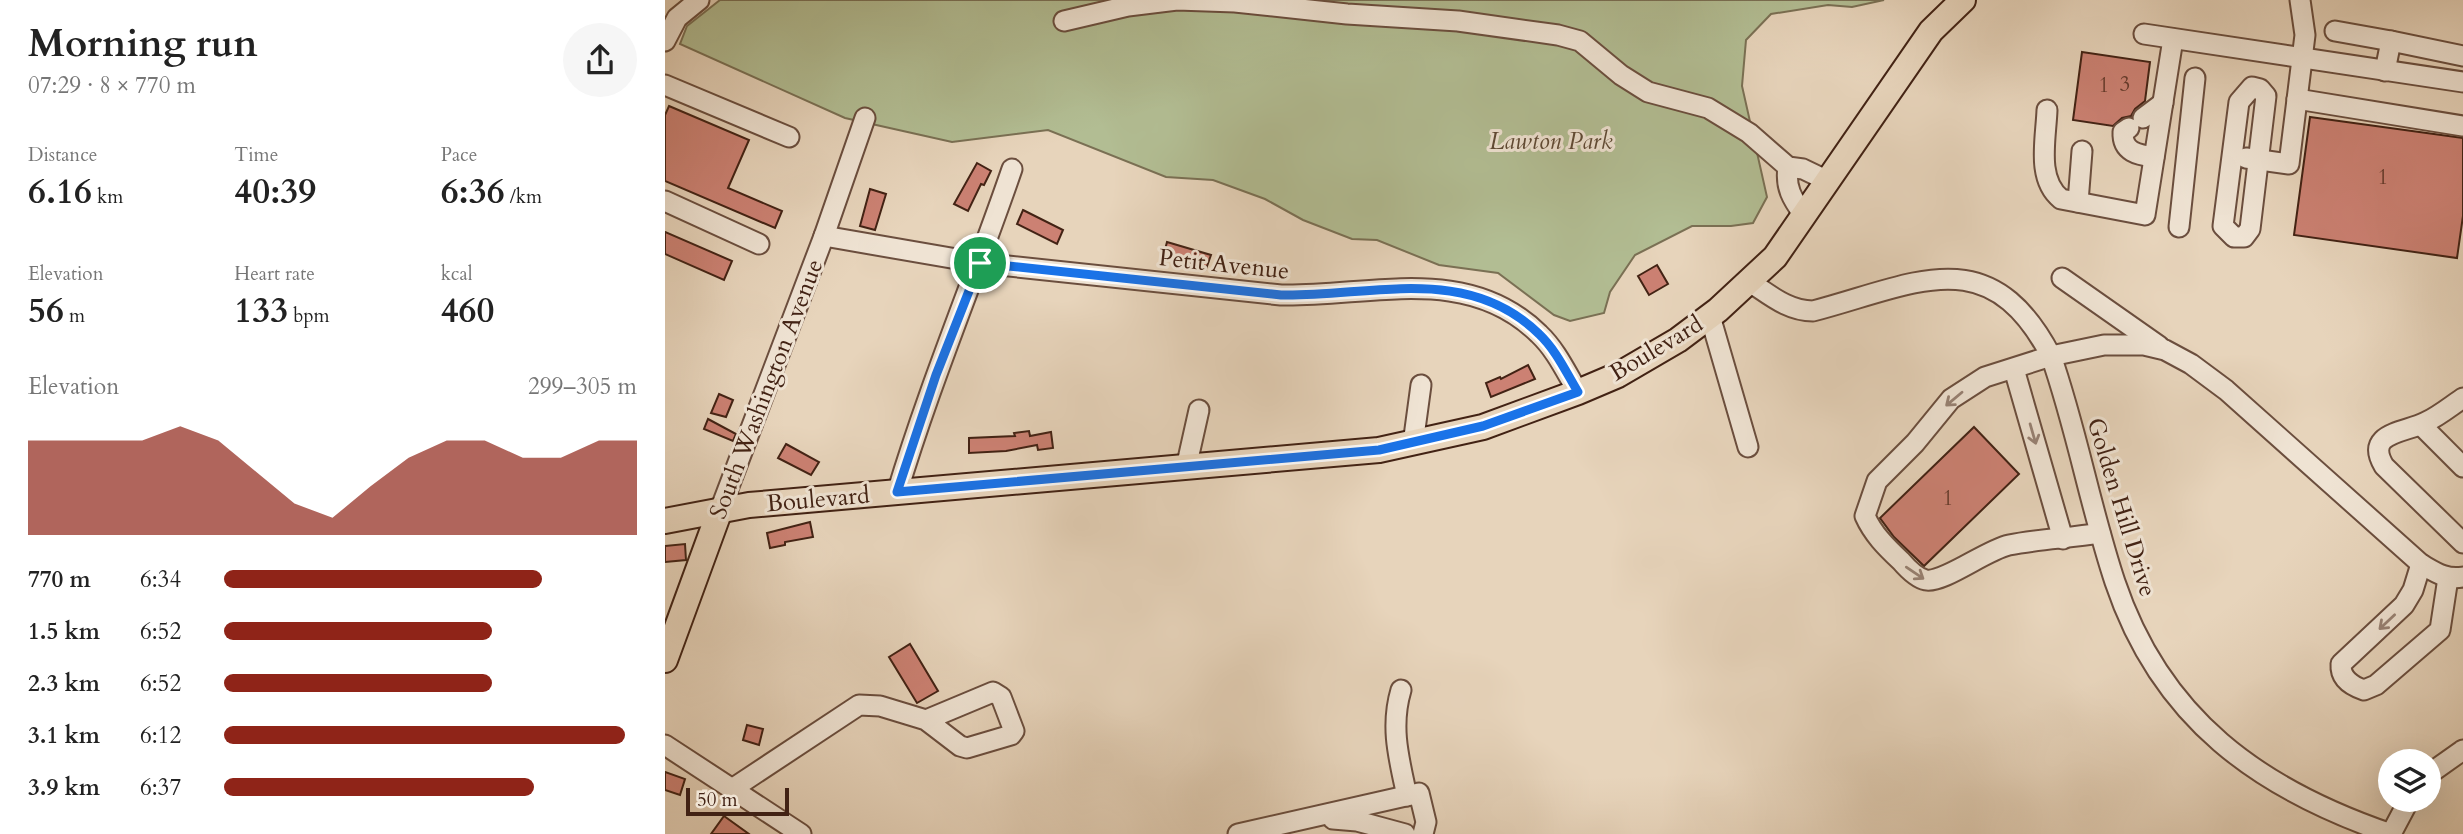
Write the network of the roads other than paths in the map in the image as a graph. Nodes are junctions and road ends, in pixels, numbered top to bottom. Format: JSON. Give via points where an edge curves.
{"nodes":[{"id":1,"x":699,"y":0,"type":"edge"},
{"id":2,"x":1963,"y":0,"type":"edge"},
{"id":3,"x":2300,"y":0,"type":"edge"},
{"id":4,"x":1065,"y":20,"type":"dead end"},
{"id":5,"x":2335,"y":31,"type":"dead end"},
{"id":6,"x":2144,"y":34,"type":"dead end"},
{"id":7,"x":2173,"y":39,"type":"junction"},
{"id":8,"x":665,"y":41,"type":"edge"},
{"id":9,"x":2391,"y":41,"type":"junction"},
{"id":10,"x":2463,"y":56,"type":"edge"},
{"id":11,"x":2302,"y":58,"type":"junction"},
{"id":12,"x":2385,"y":71,"type":"junction"},
{"id":13,"x":2195,"y":78,"type":"dead end"},
{"id":14,"x":2463,"y":82,"type":"edge"},
{"id":15,"x":665,"y":85,"type":"edge"},
{"id":16,"x":2297,"y":99,"type":"junction"},
{"id":17,"x":2163,"y":103,"type":"junction"},
{"id":18,"x":2047,"y":110,"type":"dead end"},
{"id":19,"x":865,"y":118,"type":"dead end"},
{"id":20,"x":2463,"y":126,"type":"edge"},
{"id":21,"x":789,"y":137,"type":"dead end"},
{"id":22,"x":2082,"y":151,"type":"dead end"},
{"id":23,"x":2155,"y":151,"type":"junction"},
{"id":24,"x":2186,"y":151,"type":"junction"},
{"id":25,"x":2232,"y":156,"type":"junction"},
{"id":26,"x":2258,"y":160,"type":"junction"},
{"id":27,"x":1788,"y":167,"type":"junction"},
{"id":28,"x":1012,"y":169,"type":"dead end"},
{"id":29,"x":1828,"y":181,"type":"junction"},
{"id":30,"x":665,"y":201,"type":"edge"},
{"id":31,"x":2078,"y":202,"type":"junction"},
{"id":32,"x":1804,"y":215,"type":"junction"},
{"id":33,"x":2179,"y":227,"type":"dead end"},
{"id":34,"x":824,"y":236,"type":"junction"},
{"id":35,"x":759,"y":244,"type":"dead end"},
{"id":36,"x":980,"y":263,"type":"junction"},
{"id":37,"x":2062,"y":278,"type":"dead end"},
{"id":38,"x":1751,"y":282,"type":"junction"},
{"id":39,"x":1710,"y":316,"type":"junction"},
{"id":40,"x":2165,"y":350,"type":"junction"},
{"id":41,"x":2051,"y":356,"type":"junction"},
{"id":42,"x":2014,"y":369,"type":"junction"},
{"id":43,"x":1421,"y":385,"type":"dead end"},
{"id":44,"x":1578,"y":392,"type":"junction"},
{"id":45,"x":2463,"y":398,"type":"edge"},
{"id":46,"x":1199,"y":410,"type":"dead end"},
{"id":47,"x":2421,"y":425,"type":"junction"},
{"id":48,"x":1413,"y":444,"type":"junction"},
{"id":49,"x":1748,"y":447,"type":"dead end"},
{"id":50,"x":2463,"y":467,"type":"edge"},
{"id":51,"x":1186,"y":468,"type":"junction"},
{"id":52,"x":897,"y":492,"type":"junction"},
{"id":53,"x":720,"y":510,"type":"junction"},
{"id":54,"x":665,"y":521,"type":"edge"},
{"id":55,"x":2100,"y":533,"type":"junction"},
{"id":56,"x":2063,"y":539,"type":"junction"},
{"id":57,"x":2463,"y":543,"type":"edge"},
{"id":58,"x":2421,"y":564,"type":"junction"},
{"id":59,"x":2455,"y":578,"type":"edge"},
{"id":60,"x":665,"y":660,"type":"edge"},
{"id":61,"x":1401,"y":690,"type":"dead end"},
{"id":62,"x":926,"y":720,"type":"dead end"},
{"id":63,"x":665,"y":745,"type":"edge"},
{"id":64,"x":2463,"y":750,"type":"edge"},
{"id":65,"x":2441,"y":766,"type":"edge"},
{"id":66,"x":731,"y":789,"type":"junction"},
{"id":67,"x":1413,"y":795,"type":"junction"},
{"id":68,"x":2403,"y":812,"type":"edge"},
{"id":69,"x":1304,"y":820,"type":"junction"},
{"id":70,"x":801,"y":834,"type":"edge"},
{"id":71,"x":1238,"y":834,"type":"edge"},
{"id":72,"x":1405,"y":834,"type":"edge"},
{"id":73,"x":1423,"y":834,"type":"edge"},
{"id":74,"x":2391,"y":834,"type":"edge"}],
"edges":[{"from":1,"to":8,"type":"street","via":[[677,18]]},
{"from":2,"to":29,"type":"main road","name":"Boulevard","via":[[1931,31]]},
{"from":3,"to":11,"type":"street","via":[[2305,35]]},
{"from":4,"to":27,"type":"street","via":[[1177,0],[1458,21],[1557,35],[1580,41],[1648,92],[1708,108],[1749,133]]},
{"from":5,"to":9,"type":"street"},
{"from":6,"to":7,"type":"street"},
{"from":7,"to":11,"type":"street"},
{"from":7,"to":17,"type":"street"},
{"from":9,"to":10,"type":"street"},
{"from":9,"to":12,"type":"street"},
{"from":11,"to":12,"type":"street"},
{"from":11,"to":16,"type":"street"},
{"from":12,"to":14,"type":"street"},
{"from":13,"to":24,"type":"street"},
{"from":15,"to":21,"type":"street"},
{"from":16,"to":20,"type":"street"},
{"from":16,"to":26,"type":"street","via":[[2289,164]]},
{"from":17,"to":23,"type":"street"},
{"from":17,"to":23,"type":"street","via":[[2122,137],[2130,151],[2141,157]]},
{"from":18,"to":31,"type":"street","via":[[2045,176],[2050,190],[2061,199]]},
{"from":19,"to":34,"type":"street","name":"South Washington Avenue"},
{"from":22,"to":31,"type":"street"},
{"from":23,"to":24,"type":"street"},
{"from":23,"to":31,"type":"street","via":[[2144,215]]},
{"from":24,"to":33,"type":"street"},
{"from":25,"to":26,"type":"street"},
{"from":25,"to":26,"type":"street","via":[[2239,102],[2252,88],[2260,89],[2266,96]]},
{"from":25,"to":26,"type":"street","via":[[2223,226],[2234,237],[2244,237],[2250,229]]},
{"from":27,"to":29,"type":"street"},
{"from":27,"to":32,"type":"street","via":[[1791,198]]},
{"from":28,"to":36,"type":"street"},
{"from":29,"to":32,"type":"main road","name":"Boulevard"},
{"from":30,"to":35,"type":"street"},
{"from":32,"to":38,"type":"main road","name":"Boulevard"},
{"from":34,"to":36,"type":"street","name":"Petit Avenue"},
{"from":34,"to":53,"type":"street","name":"South Washington Avenue"},
{"from":36,"to":44,"type":"street","name":"Petit Avenue","via":[[1281,295],[1412,288],[1469,294],[1511,310],[1539,334]]},
{"from":36,"to":52,"type":"street"},
{"from":37,"to":40,"type":"street"},
{"from":38,"to":39,"type":"main road","name":"Boulevard"},
{"from":38,"to":41,"type":"street","name":"Golden Hill Drive","via":[[1786,305],[1813,311],[1953,276],[1978,281],[2022,310]]},
{"from":39,"to":44,"type":"main road","name":"Boulevard","via":[[1618,375]]},
{"from":39,"to":49,"type":"street"},
{"from":40,"to":41,"type":"street","via":[[2104,345]]},
{"from":40,"to":58,"type":"street","via":[[2226,390]]},
{"from":41,"to":42,"type":"street"},
{"from":41,"to":55,"type":"street","name":"Golden Hill Drive"},
{"from":42,"to":56,"type":"street","one_way":true},
{"from":42,"to":56,"type":"street","one_way":true,"via":[[1985,377],[1951,399],[1877,481],[1865,516],[1893,554],[1926,580],[1943,577],[2009,545]]},
{"from":43,"to":48,"type":"street"},
{"from":44,"to":48,"type":"main road","name":"Boulevard","via":[[1483,426]]},
{"from":45,"to":47,"type":"street"},
{"from":46,"to":51,"type":"street"},
{"from":47,"to":50,"type":"street"},
{"from":47,"to":57,"type":"street","via":[[2385,438],[2378,455]]},
{"from":48,"to":51,"type":"main road","name":"Boulevard"},
{"from":51,"to":52,"type":"main road","name":"Boulevard"},
{"from":52,"to":53,"type":"main road","name":"Boulevard"},
{"from":53,"to":54,"type":"main road","name":"Boulevard"},
{"from":53,"to":60,"type":"main road","name":"South Washington Avenue"},
{"from":55,"to":56,"type":"street"},
{"from":55,"to":74,"type":"street","name":"Golden Hill Drive","via":[[2116,585],[2151,660],[2215,739],[2272,782],[2305,800]]},
{"from":58,"to":59,"type":"street"},
{"from":58,"to":59,"type":"street","one_way":true,"via":[[2404,605],[2341,664],[2340,670],[2353,686],[2364,690],[2376,685],[2440,630]]},
{"from":61,"to":67,"type":"street","via":[[1395,731]]},
{"from":62,"to":66,"type":"street","via":[[880,706],[859,705]]},
{"from":63,"to":66,"type":"street"},
{"from":64,"to":65,"type":"street"},
{"from":66,"to":70,"type":"street"},
{"from":67,"to":69,"type":"street"},
{"from":67,"to":73,"type":"street","via":[[1426,822]]},
{"from":68,"to":74,"type":"street"},
{"from":69,"to":71,"type":"street"},
{"from":69,"to":72,"type":"street","via":[[1357,821]]}]}
